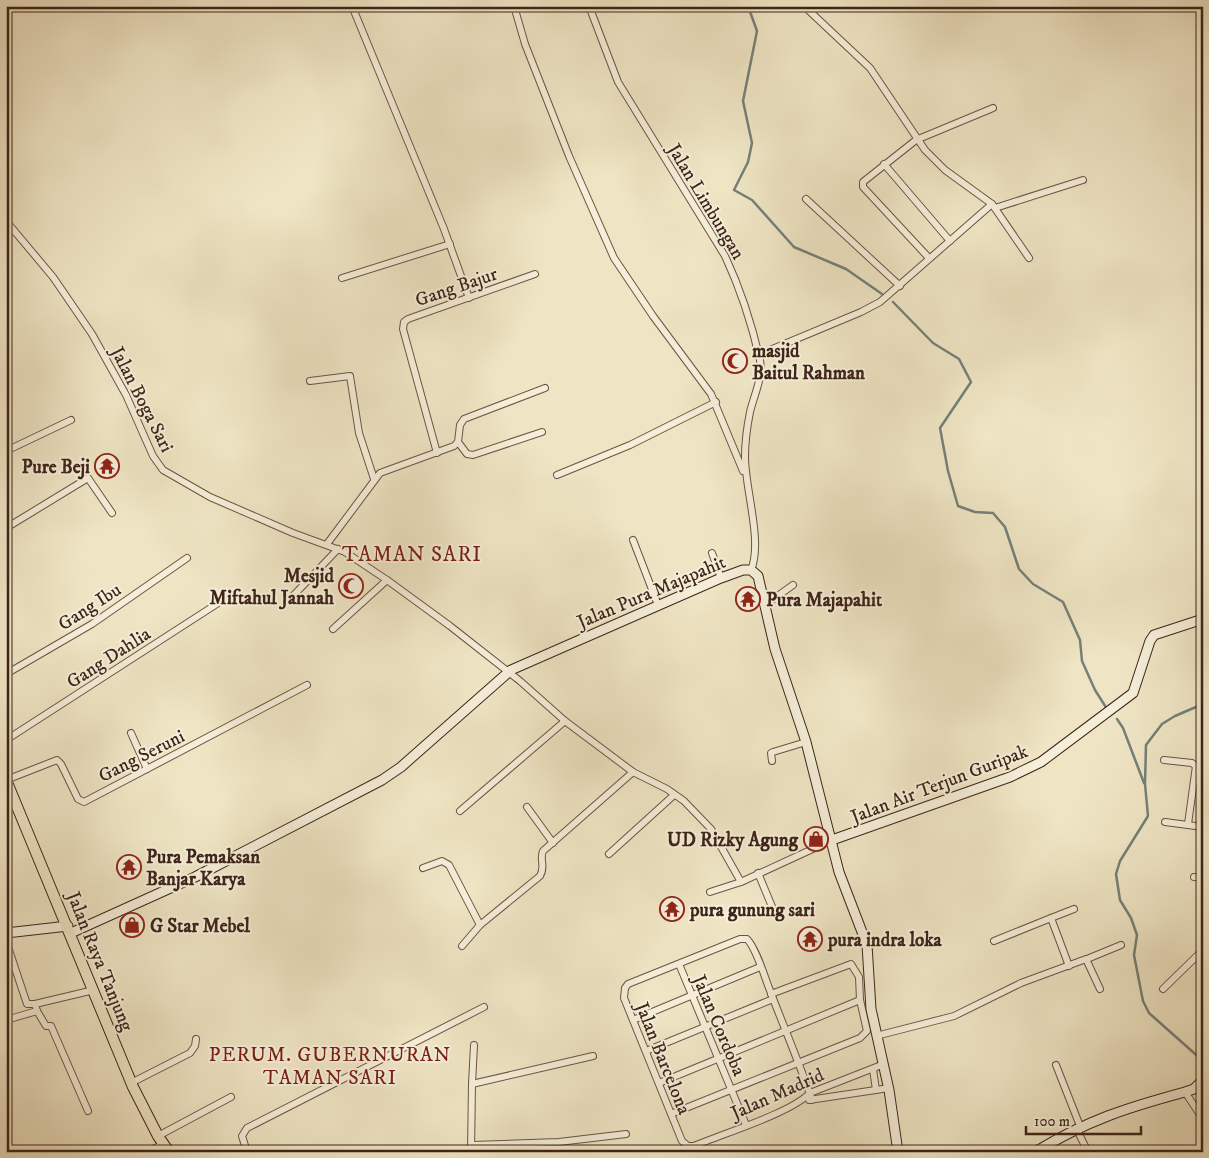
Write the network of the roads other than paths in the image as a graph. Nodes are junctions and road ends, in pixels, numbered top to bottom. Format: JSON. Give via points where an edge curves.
{"nodes":[{"id":1,"x":352,"y":6,"type":"edge"},
{"id":2,"x":514,"y":6,"type":"edge"},
{"id":3,"x":589,"y":6,"type":"edge"},
{"id":4,"x":804,"y":6,"type":"edge"},
{"id":5,"x":992,"y":108,"type":"dead end"},
{"id":6,"x":916,"y":140,"type":"junction"},
{"id":7,"x":884,"y":164,"type":"junction"},
{"id":8,"x":1083,"y":180,"type":"dead end"},
{"id":9,"x":806,"y":199,"type":"dead end"},
{"id":10,"x":994,"y":206,"type":"junction"},
{"id":11,"x":6,"y":221,"type":"edge"},
{"id":12,"x":950,"y":241,"type":"junction"},
{"id":13,"x":450,"y":244,"type":"junction"},
{"id":14,"x":929,"y":258,"type":"junction"},
{"id":15,"x":1028,"y":258,"type":"dead end"},
{"id":16,"x":535,"y":274,"type":"dead end"},
{"id":17,"x":342,"y":278,"type":"dead end"},
{"id":18,"x":900,"y":286,"type":"junction"},
{"id":19,"x":469,"y":298,"type":"junction"},
{"id":20,"x":758,"y":355,"type":"junction"},
{"id":21,"x":310,"y":381,"type":"dead end"},
{"id":22,"x":545,"y":388,"type":"dead end"},
{"id":23,"x":716,"y":402,"type":"junction"},
{"id":24,"x":71,"y":420,"type":"dead end"},
{"id":25,"x":542,"y":432,"type":"dead end"},
{"id":26,"x":458,"y":442,"type":"junction"},
{"id":27,"x":6,"y":451,"type":"edge"},
{"id":28,"x":437,"y":453,"type":"junction"},
{"id":29,"x":557,"y":475,"type":"dead end"},
{"id":30,"x":746,"y":476,"type":"junction"},
{"id":31,"x":374,"y":479,"type":"junction"},
{"id":32,"x":112,"y":513,"type":"dead end"},
{"id":33,"x":6,"y":528,"type":"edge"},
{"id":34,"x":633,"y":540,"type":"dead end"},
{"id":35,"x":327,"y":544,"type":"junction"},
{"id":36,"x":338,"y":549,"type":"junction"},
{"id":37,"x":712,"y":553,"type":"dead end"},
{"id":38,"x":186,"y":558,"type":"dead end"},
{"id":39,"x":752,"y":570,"type":"junction"},
{"id":40,"x":721,"y":578,"type":"junction"},
{"id":41,"x":387,"y":580,"type":"junction"},
{"id":42,"x":793,"y":585,"type":"dead end"},
{"id":43,"x":226,"y":598,"type":"dead end"},
{"id":44,"x":290,"y":599,"type":"dead end"},
{"id":45,"x":765,"y":605,"type":"junction"},
{"id":46,"x":658,"y":606,"type":"junction"},
{"id":47,"x":1203,"y":619,"type":"edge"},
{"id":48,"x":333,"y":629,"type":"dead end"},
{"id":49,"x":508,"y":672,"type":"junction"},
{"id":50,"x":6,"y":674,"type":"edge"},
{"id":51,"x":306,"y":685,"type":"dead end"},
{"id":52,"x":565,"y":722,"type":"junction"},
{"id":53,"x":131,"y":733,"type":"dead end"},
{"id":54,"x":6,"y":740,"type":"edge"},
{"id":55,"x":806,"y":742,"type":"junction"},
{"id":56,"x":1164,"y":760,"type":"dead end"},
{"id":57,"x":772,"y":761,"type":"dead end"},
{"id":58,"x":147,"y":769,"type":"junction"},
{"id":59,"x":633,"y":772,"type":"junction"},
{"id":60,"x":6,"y":780,"type":"edge"},
{"id":61,"x":674,"y":795,"type":"junction"},
{"id":62,"x":527,"y":806,"type":"dead end"},
{"id":63,"x":460,"y":811,"type":"dead end"},
{"id":64,"x":1165,"y":822,"type":"dead end"},
{"id":65,"x":1188,"y":824,"type":"junction"},
{"id":66,"x":1203,"y":826,"type":"edge"},
{"id":67,"x":832,"y":840,"type":"junction"},
{"id":68,"x":553,"y":843,"type":"junction"},
{"id":69,"x":609,"y":854,"type":"dead end"},
{"id":70,"x":423,"y":868,"type":"dead end"},
{"id":71,"x":758,"y":873,"type":"junction"},
{"id":72,"x":1194,"y":877,"type":"dead end"},
{"id":73,"x":1203,"y":878,"type":"edge"},
{"id":74,"x":741,"y":882,"type":"junction"},
{"id":75,"x":710,"y":892,"type":"dead end"},
{"id":76,"x":773,"y":909,"type":"dead end"},
{"id":77,"x":1074,"y":909,"type":"dead end"},
{"id":78,"x":1052,"y":918,"type":"junction"},
{"id":79,"x":480,"y":925,"type":"junction"},
{"id":80,"x":70,"y":929,"type":"junction"},
{"id":81,"x":6,"y":934,"type":"edge"},
{"id":82,"x":6,"y":941,"type":"edge"},
{"id":83,"x":994,"y":941,"type":"dead end"},
{"id":84,"x":1121,"y":945,"type":"dead end"},
{"id":85,"x":462,"y":946,"type":"dead end"},
{"id":86,"x":1203,"y":950,"type":"edge"},
{"id":87,"x":1087,"y":959,"type":"junction"},
{"id":88,"x":678,"y":964,"type":"junction"},
{"id":89,"x":1069,"y":966,"type":"junction"},
{"id":90,"x":760,"y":967,"type":"junction"},
{"id":91,"x":1100,"y":989,"type":"dead end"},
{"id":92,"x":1163,"y":989,"type":"dead end"},
{"id":93,"x":94,"y":990,"type":"junction"},
{"id":94,"x":692,"y":996,"type":"junction"},
{"id":95,"x":772,"y":996,"type":"junction"},
{"id":96,"x":860,"y":1000,"type":"junction"},
{"id":97,"x":36,"y":1007,"type":"junction"},
{"id":98,"x":484,"y":1008,"type":"dead end"},
{"id":99,"x":6,"y":1020,"type":"edge"},
{"id":100,"x":633,"y":1020,"type":"junction"},
{"id":101,"x":709,"y":1025,"type":"junction"},
{"id":102,"x":785,"y":1032,"type":"junction"},
{"id":103,"x":876,"y":1036,"type":"junction"},
{"id":104,"x":196,"y":1039,"type":"dead end"},
{"id":105,"x":474,"y":1045,"type":"dead end"},
{"id":106,"x":646,"y":1051,"type":"junction"},
{"id":107,"x":593,"y":1056,"type":"dead end"},
{"id":108,"x":718,"y":1060,"type":"junction"},
{"id":109,"x":801,"y":1062,"type":"junction"},
{"id":110,"x":884,"y":1064,"type":"junction"},
{"id":111,"x":1056,"y":1065,"type":"dead end"},
{"id":112,"x":873,"y":1069,"type":"junction"},
{"id":113,"x":1203,"y":1080,"type":"edge"},
{"id":114,"x":131,"y":1083,"type":"junction"},
{"id":115,"x":659,"y":1083,"type":"junction"},
{"id":116,"x":472,"y":1084,"type":"junction"},
{"id":117,"x":889,"y":1088,"type":"junction"},
{"id":118,"x":731,"y":1090,"type":"junction"},
{"id":119,"x":876,"y":1090,"type":"junction"},
{"id":120,"x":1185,"y":1092,"type":"junction"},
{"id":121,"x":810,"y":1093,"type":"junction"},
{"id":122,"x":231,"y":1097,"type":"dead end"},
{"id":123,"x":803,"y":1100,"type":"junction"},
{"id":124,"x":812,"y":1100,"type":"junction"},
{"id":125,"x":88,"y":1111,"type":"dead end"},
{"id":126,"x":671,"y":1114,"type":"junction"},
{"id":127,"x":1203,"y":1119,"type":"edge"},
{"id":128,"x":746,"y":1125,"type":"junction"},
{"id":129,"x":1078,"y":1127,"type":"junction"},
{"id":130,"x":626,"y":1134,"type":"dead end"},
{"id":131,"x":163,"y":1144,"type":"edge"},
{"id":132,"x":688,"y":1147,"type":"edge"},
{"id":133,"x":472,"y":1149,"type":"edge"},
{"id":134,"x":148,"y":1152,"type":"edge"},
{"id":135,"x":247,"y":1152,"type":"edge"},
{"id":136,"x":898,"y":1152,"type":"edge"},
{"id":137,"x":1035,"y":1152,"type":"edge"},
{"id":138,"x":1088,"y":1152,"type":"edge"}],
"edges":[{"from":1,"to":13,"type":"street"},
{"from":2,"to":23,"type":"street","via":[[525,44],[614,258],[647,309]]},
{"from":3,"to":20,"type":"street","name":"Jalan Limbungan","via":[[618,82],[725,256],[737,284]]},
{"from":4,"to":6,"type":"street","via":[[870,68]]},
{"from":5,"to":6,"type":"street"},
{"from":6,"to":7,"type":"street"},
{"from":6,"to":10,"type":"street","via":[[945,170]]},
{"from":7,"to":12,"type":"street"},
{"from":7,"to":14,"type":"street","via":[[866,178],[862,187]]},
{"from":8,"to":10,"type":"street"},
{"from":9,"to":18,"type":"street"},
{"from":10,"to":12,"type":"street"},
{"from":10,"to":15,"type":"street"},
{"from":11,"to":35,"type":"street","name":"Jalan Boga Sari","via":[[53,277],[92,334],[163,470],[210,498]]},
{"from":12,"to":14,"type":"street"},
{"from":13,"to":17,"type":"street"},
{"from":13,"to":19,"type":"street"},
{"from":14,"to":18,"type":"street"},
{"from":16,"to":19,"type":"street","name":"Gang Bajur"},
{"from":18,"to":20,"type":"street","via":[[866,310]]},
{"from":19,"to":28,"type":"street","name":"Gang Bajur","via":[[408,319],[403,325]]},
{"from":20,"to":30,"type":"street","name":"Jalan Limbungan","via":[[760,373],[748,423]]},
{"from":21,"to":31,"type":"street","via":[[350,376],[359,433]]},
{"from":22,"to":26,"type":"street","via":[[464,419],[460,424]]},
{"from":23,"to":29,"type":"street","via":[[630,445]]},
{"from":23,"to":30,"type":"street"},
{"from":24,"to":27,"type":"street"},
{"from":25,"to":26,"type":"street","via":[[473,455],[466,453]]},
{"from":26,"to":28,"type":"street"},
{"from":28,"to":31,"type":"street","via":[[390,468]]},
{"from":30,"to":39,"type":"street","name":"Jalan Limbungan","via":[[756,549]]},
{"from":31,"to":35,"type":"street"},
{"from":32,"to":33,"type":"street","via":[[88,478]]},
{"from":34,"to":46,"type":"street"},
{"from":35,"to":36,"type":"street","name":"Jalan Boga Sari"},
{"from":36,"to":41,"type":"street","name":"Jalan Boga Sari"},
{"from":36,"to":44,"type":"street"},
{"from":37,"to":40,"type":"street"},
{"from":38,"to":50,"type":"street","name":"Gang Ibu","via":[[92,624]]},
{"from":39,"to":40,"type":"street","name":"Jalan Pura Majapahit"},
{"from":39,"to":45,"type":"street","name":"Jalan Pura Majapahit","via":[[758,576]]},
{"from":40,"to":46,"type":"street","name":"Jalan Pura Majapahit"},
{"from":41,"to":48,"type":"street"},
{"from":41,"to":49,"type":"street","name":"Jalan Boga Sari"},
{"from":42,"to":45,"type":"street"},
{"from":43,"to":54,"type":"street","name":"Gang Dahlia"},
{"from":45,"to":55,"type":"street","name":"Jalan Pura Majapahit","via":[[778,660]]},
{"from":46,"to":49,"type":"street","name":"Jalan Pura Majapahit"},
{"from":47,"to":67,"type":"street","name":"Jalan Air Terjun Guripak","via":[[1153,637],[1133,693],[1041,762],[1010,777]]},
{"from":49,"to":52,"type":"street","name":"Jalan Boga Sari"},
{"from":49,"to":80,"type":"street","name":"Jalan Pura Majapahit","via":[[382,780],[195,877]]},
{"from":51,"to":58,"type":"street","name":"Gang Seruni"},
{"from":52,"to":59,"type":"street","name":"Jalan Boga Sari"},
{"from":52,"to":63,"type":"street"},
{"from":53,"to":58,"type":"street"},
{"from":55,"to":57,"type":"street","via":[[773,752],[770,756]]},
{"from":55,"to":67,"type":"street","name":"Jalan Pura Majapahit"},
{"from":56,"to":65,"type":"street","via":[[1196,766]]},
{"from":58,"to":60,"type":"street","name":"Gang Seruni","via":[[83,802],[78,799],[57,760]]},
{"from":59,"to":61,"type":"street","name":"Jalan Boga Sari"},
{"from":59,"to":68,"type":"street"},
{"from":60,"to":80,"type":"main road","name":"Jalan Raya Tanjung"},
{"from":61,"to":69,"type":"street"},
{"from":61,"to":74,"type":"street","name":"Jalan Boga Sari","via":[[698,814],[711,830]]},
{"from":62,"to":68,"type":"street"},
{"from":64,"to":65,"type":"street"},
{"from":65,"to":66,"type":"street"},
{"from":67,"to":71,"type":"street"},
{"from":67,"to":103,"type":"street","name":"Jalan Pura Majapahit","via":[[843,881],[867,945]]},
{"from":68,"to":79,"type":"street","via":[[542,853],[544,865],[540,876]]},
{"from":70,"to":79,"type":"street","via":[[442,860],[449,865]]},
{"from":71,"to":74,"type":"street"},
{"from":71,"to":76,"type":"street"},
{"from":72,"to":73,"type":"street"},
{"from":74,"to":75,"type":"street"},
{"from":77,"to":78,"type":"street"},
{"from":78,"to":83,"type":"street"},
{"from":78,"to":89,"type":"street"},
{"from":79,"to":85,"type":"street"},
{"from":80,"to":81,"type":"street","name":"Jalan Pura Majapahit"},
{"from":80,"to":93,"type":"main road","name":"Jalan Raya Tanjung"},
{"from":82,"to":97,"type":"street","via":[[27,1004]]},
{"from":84,"to":87,"type":"street"},
{"from":86,"to":92,"type":"street"},
{"from":87,"to":89,"type":"street"},
{"from":87,"to":91,"type":"street"},
{"from":88,"to":90,"type":"street","via":[[741,938],[750,942]]},
{"from":88,"to":94,"type":"street","name":"Jalan Cordoba"},
{"from":88,"to":100,"type":"street","name":"Jalan Barcelona","via":[[628,984],[623,996]]},
{"from":89,"to":103,"type":"street","via":[[1021,983],[942,1020]]},
{"from":90,"to":94,"type":"street"},
{"from":90,"to":95,"type":"street"},
{"from":93,"to":97,"type":"street"},
{"from":93,"to":114,"type":"main road","name":"Jalan Raya Tanjung"},
{"from":94,"to":100,"type":"street"},
{"from":94,"to":101,"type":"street","name":"Jalan Cordoba"},
{"from":95,"to":96,"type":"street","via":[[847,964],[853,965],[857,973]]},
{"from":95,"to":101,"type":"street"},
{"from":95,"to":102,"type":"street"},
{"from":96,"to":102,"type":"street"},
{"from":96,"to":109,"type":"street","via":[[867,1031],[863,1036]]},
{"from":97,"to":99,"type":"street"},
{"from":97,"to":125,"type":"street","via":[[46,1026],[51,1026]]},
{"from":98,"to":135,"type":"street","via":[[247,1128],[242,1136]]},
{"from":100,"to":106,"type":"street","name":"Jalan Barcelona"},
{"from":101,"to":106,"type":"street"},
{"from":101,"to":108,"type":"street","name":"Jalan Cordoba"},
{"from":102,"to":108,"type":"street"},
{"from":102,"to":109,"type":"street"},
{"from":103,"to":110,"type":"street","name":"Jalan Pura Majapahit"},
{"from":104,"to":114,"type":"street","via":[[190,1053]]},
{"from":105,"to":116,"type":"street"},
{"from":106,"to":115,"type":"street","name":"Jalan Barcelona"},
{"from":107,"to":116,"type":"street"},
{"from":108,"to":115,"type":"street"},
{"from":108,"to":118,"type":"street","name":"Jalan Cordoba"},
{"from":109,"to":118,"type":"street"},
{"from":109,"to":121,"type":"street"},
{"from":110,"to":112,"type":"street","name":"Jalan Madrid"},
{"from":110,"to":117,"type":"street","name":"Jalan Pura Majapahit"},
{"from":111,"to":129,"type":"street"},
{"from":112,"to":119,"type":"street"},
{"from":112,"to":121,"type":"street","name":"Jalan Madrid"},
{"from":113,"to":120,"type":"street"},
{"from":114,"to":131,"type":"main road","name":"Jalan Raya Tanjung"},
{"from":115,"to":126,"type":"street","name":"Jalan Barcelona"},
{"from":116,"to":133,"type":"street"},
{"from":117,"to":119,"type":"street"},
{"from":117,"to":136,"type":"street","name":"Jalan Pura Majapahit"},
{"from":118,"to":126,"type":"street"},
{"from":118,"to":128,"type":"street","name":"Jalan Cordoba"},
{"from":119,"to":124,"type":"street"},
{"from":120,"to":127,"type":"street"},
{"from":120,"to":129,"type":"street","via":[[1125,1108]]},
{"from":121,"to":123,"type":"street","name":"Jalan Madrid"},
{"from":121,"to":124,"type":"street"},
{"from":122,"to":131,"type":"street"},
{"from":123,"to":124,"type":"street"},
{"from":123,"to":128,"type":"street","name":"Jalan Madrid"},
{"from":126,"to":132,"type":"street","name":"Jalan Barcelona"},
{"from":128,"to":132,"type":"street","name":"Jalan Madrid"},
{"from":129,"to":137,"type":"street"},
{"from":129,"to":138,"type":"street"},
{"from":130,"to":133,"type":"street"},
{"from":131,"to":134,"type":"street"}]}
